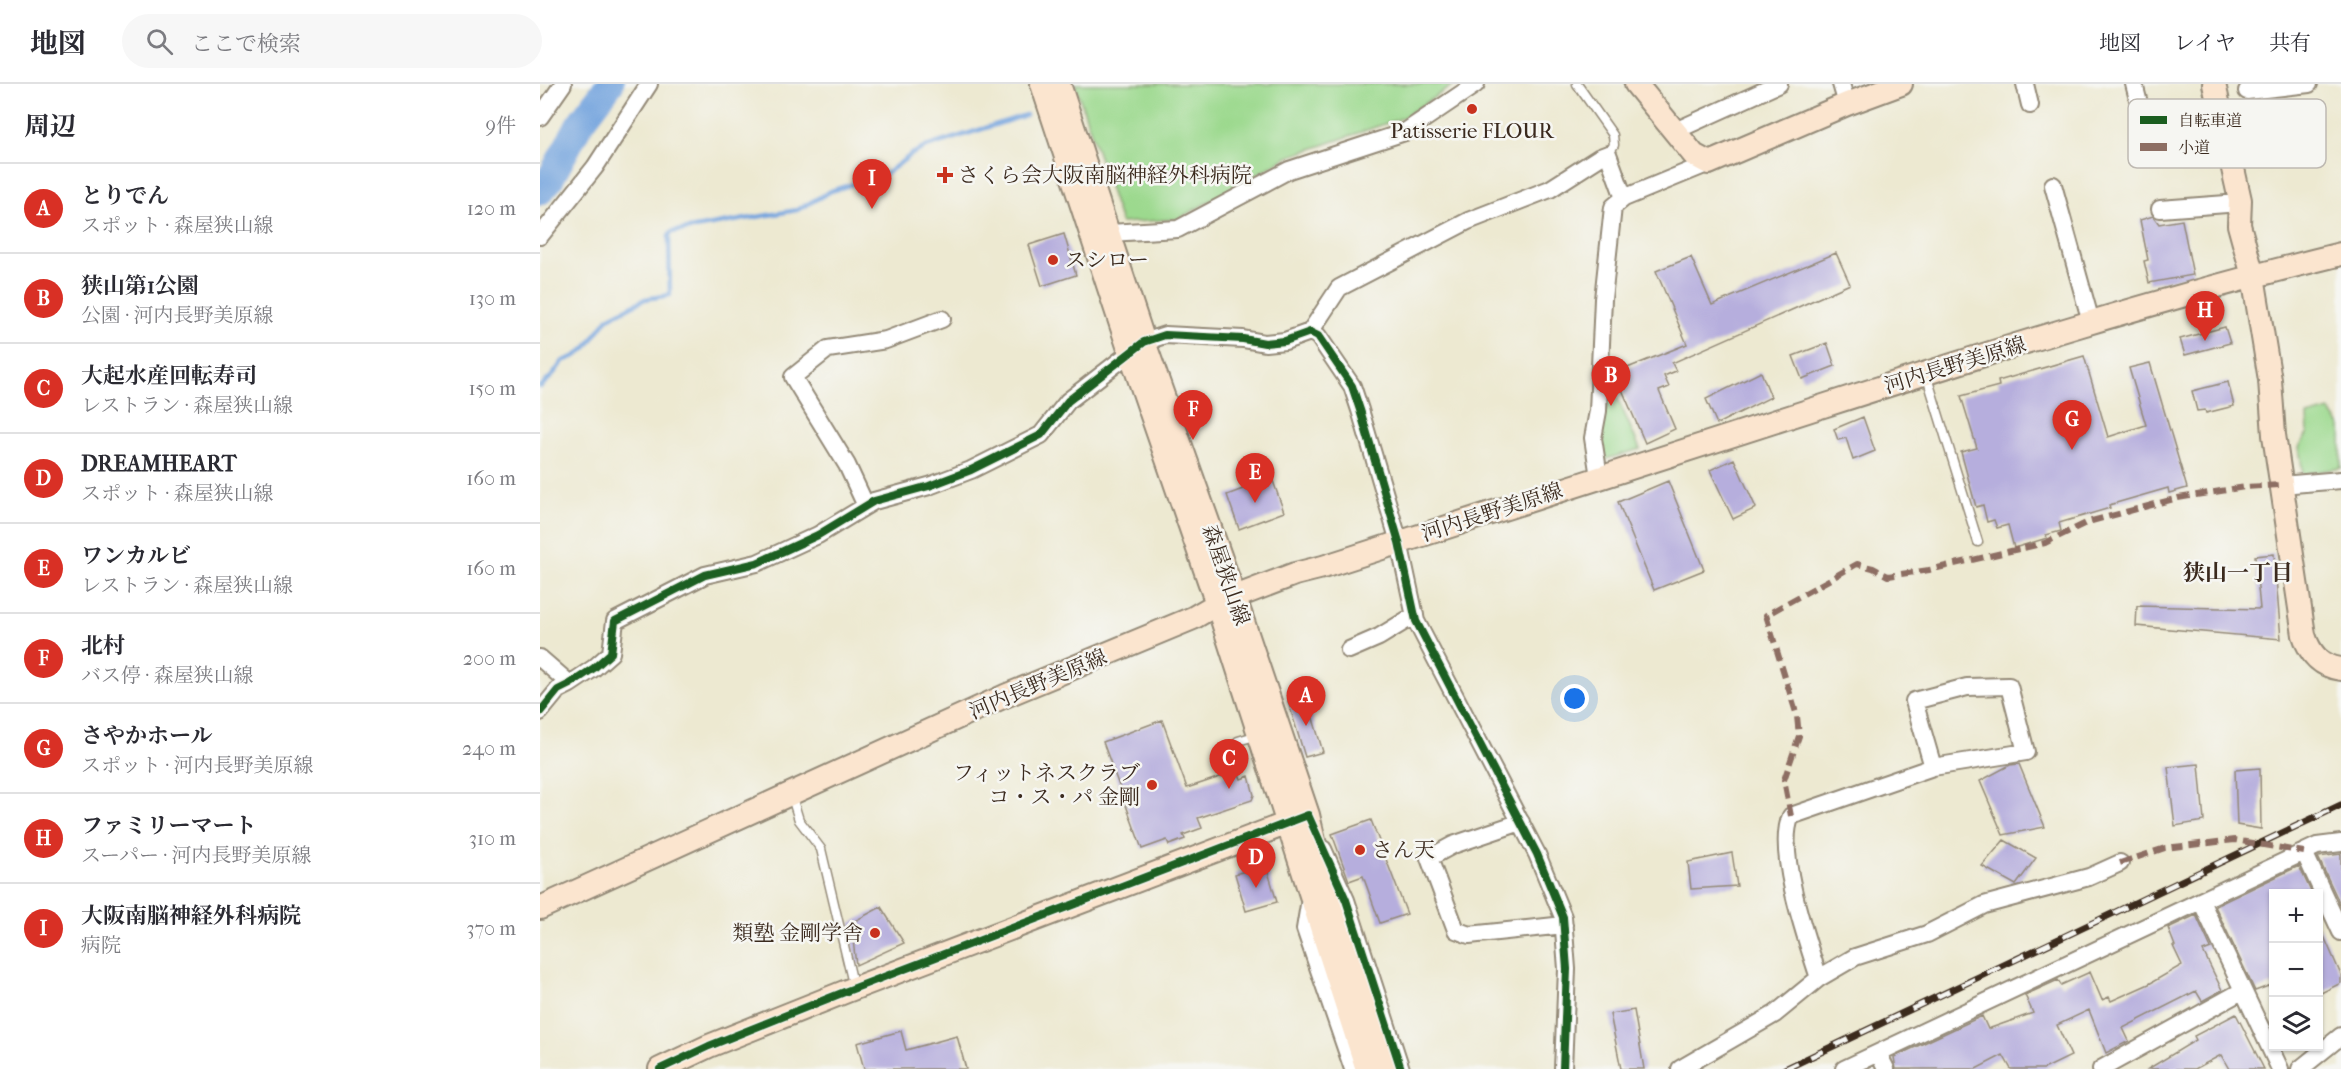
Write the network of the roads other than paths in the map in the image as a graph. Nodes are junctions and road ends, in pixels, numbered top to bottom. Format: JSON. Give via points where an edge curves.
{"nodes":[{"id":1,"x":563,"y":84,"type":"edge"},
{"id":2,"x":649,"y":84,"type":"edge"},
{"id":3,"x":1042,"y":84,"type":"edge"},
{"id":4,"x":1059,"y":84,"type":"edge"},
{"id":5,"x":1476,"y":84,"type":"edge"},
{"id":6,"x":1577,"y":84,"type":"edge"},
{"id":7,"x":1636,"y":84,"type":"edge"},
{"id":8,"x":1779,"y":84,"type":"edge"},
{"id":9,"x":1901,"y":84,"type":"edge"},
{"id":10,"x":2025,"y":84,"type":"edge"},
{"id":11,"x":2134,"y":84,"type":"edge"},
{"id":12,"x":2214,"y":84,"type":"edge"},
{"id":13,"x":2309,"y":84,"type":"edge"},
{"id":14,"x":2285,"y":85,"type":"edge"},
{"id":15,"x":1757,"y":89,"type":"edge"},
{"id":16,"x":2247,"y":91,"type":"dead end"},
{"id":17,"x":1844,"y":94,"type":"edge"},
{"id":18,"x":2138,"y":99,"type":"edge"},
{"id":19,"x":2217,"y":99,"type":"edge"},
{"id":20,"x":2030,"y":105,"type":"dead end"},
{"id":21,"x":540,"y":117,"type":"edge"},
{"id":22,"x":1675,"y":131,"type":"junction"},
{"id":23,"x":1608,"y":154,"type":"junction"},
{"id":24,"x":1709,"y":163,"type":"junction"},
{"id":25,"x":2232,"y":168,"type":"edge"},
{"id":26,"x":2053,"y":185,"type":"dead end"},
{"id":27,"x":1624,"y":198,"type":"junction"},
{"id":28,"x":2240,"y":203,"type":"junction"},
{"id":29,"x":2160,"y":209,"type":"dead end"},
{"id":30,"x":1109,"y":233,"type":"junction"},
{"id":31,"x":540,"y":236,"type":"edge"},
{"id":32,"x":2341,"y":254,"type":"edge"},
{"id":33,"x":2253,"y":276,"type":"junction"},
{"id":34,"x":942,"y":319,"type":"dead end"},
{"id":35,"x":2091,"y":322,"type":"junction"},
{"id":36,"x":1310,"y":332,"type":"junction"},
{"id":37,"x":1137,"y":347,"type":"junction"},
{"id":38,"x":1926,"y":373,"type":"junction"},
{"id":39,"x":1599,"y":477,"type":"junction"},
{"id":40,"x":2341,"y":480,"type":"edge"},
{"id":41,"x":2282,"y":485,"type":"junction"},
{"id":42,"x":866,"y":506,"type":"junction"},
{"id":43,"x":1399,"y":542,"type":"junction"},
{"id":44,"x":1978,"y":542,"type":"dead end"},
{"id":45,"x":1226,"y":601,"type":"junction"},
{"id":46,"x":1415,"y":615,"type":"junction"},
{"id":47,"x":1349,"y":650,"type":"dead end"},
{"id":48,"x":540,"y":658,"type":"edge"},
{"id":49,"x":2341,"y":669,"type":"edge"},
{"id":50,"x":570,"y":684,"type":"junction"},
{"id":51,"x":540,"y":712,"type":"edge"},
{"id":52,"x":1933,"y":767,"type":"junction"},
{"id":53,"x":791,"y":794,"type":"junction"},
{"id":54,"x":1308,"y":815,"type":"junction"},
{"id":55,"x":1521,"y":822,"type":"junction"},
{"id":56,"x":1287,"y":823,"type":"junction"},
{"id":57,"x":2341,"y":843,"type":"edge"},
{"id":58,"x":2304,"y":852,"type":"junction"},
{"id":59,"x":2120,"y":863,"type":"dead end"},
{"id":60,"x":1311,"y":897,"type":"junction"},
{"id":61,"x":2201,"y":901,"type":"junction"},
{"id":62,"x":540,"y":908,"type":"edge"},
{"id":63,"x":1564,"y":925,"type":"junction"},
{"id":64,"x":2340,"y":926,"type":"edge"},
{"id":65,"x":1819,"y":978,"type":"junction"},
{"id":66,"x":854,"y":988,"type":"junction"},
{"id":67,"x":2242,"y":991,"type":"junction"},
{"id":68,"x":2341,"y":1036,"type":"edge"},
{"id":69,"x":1878,"y":1053,"type":"junction"},
{"id":70,"x":660,"y":1069,"type":"edge"},
{"id":71,"x":1353,"y":1069,"type":"edge"},
{"id":72,"x":1367,"y":1069,"type":"edge"},
{"id":73,"x":1384,"y":1069,"type":"edge"},
{"id":74,"x":1401,"y":1069,"type":"edge"},
{"id":75,"x":1563,"y":1069,"type":"edge"},
{"id":76,"x":1680,"y":1069,"type":"edge"},
{"id":77,"x":1844,"y":1069,"type":"edge"},
{"id":78,"x":1886,"y":1069,"type":"edge"},
{"id":79,"x":2101,"y":1069,"type":"edge"},
{"id":80,"x":2280,"y":1069,"type":"edge"},
{"id":81,"x":2300,"y":1069,"type":"edge"}],
"edges":[{"from":1,"to":21,"type":"street"},
{"from":2,"to":31,"type":"street","via":[[594,167]]},
{"from":3,"to":37,"type":"main road","name":"森屋狭山線"},
{"from":4,"to":30,"type":"main road","name":"森屋狭山線"},
{"from":5,"to":30,"type":"street","via":[[1405,132],[1289,170],[1178,229]]},
{"from":6,"to":23,"type":"lane","via":[[1613,135],[1614,145]]},
{"from":7,"to":22,"type":"main road"},
{"from":8,"to":15,"type":"street"},
{"from":9,"to":17,"type":"main road"},
{"from":10,"to":20,"type":"street"},
{"from":11,"to":18,"type":"street"},
{"from":12,"to":19,"type":"main road"},
{"from":13,"to":14,"type":"street"},
{"from":14,"to":16,"type":"street"},
{"from":15,"to":22,"type":"street"},
{"from":17,"to":24,"type":"main road"},
{"from":22,"to":24,"type":"main road","via":[[1694,155]]},
{"from":23,"to":27,"type":"street"},
{"from":23,"to":36,"type":"street","via":[[1550,189],[1468,221],[1339,288]]},
{"from":24,"to":27,"type":"street"},
{"from":25,"to":28,"type":"main road"},
{"from":26,"to":35,"type":"street"},
{"from":27,"to":39,"type":"street","via":[[1613,207],[1603,299],[1598,411],[1593,438]]},
{"from":28,"to":29,"type":"street"},
{"from":28,"to":33,"type":"main road","via":[[2239,225]]},
{"from":30,"to":37,"type":"main road","name":"森屋狭山線"},
{"from":32,"to":33,"type":"main road","name":"河内長野美原線"},
{"from":33,"to":35,"type":"main road","name":"河内長野美原線"},
{"from":33,"to":41,"type":"main road"},
{"from":34,"to":42,"type":"street","via":[[886,340],[828,349],[793,377],[847,465]]},
{"from":35,"to":38,"type":"main road","name":"河内長野美原線"},
{"from":36,"to":37,"type":"street","via":[[1265,343],[1165,335]]},
{"from":36,"to":43,"type":"street","via":[[1318,336],[1352,386]]},
{"from":37,"to":42,"type":"street","via":[[1068,401],[1041,435],[971,470]]},
{"from":37,"to":45,"type":"main road","name":"森屋狭山線"},
{"from":38,"to":39,"type":"main road","name":"河内長野美原線"},
{"from":38,"to":44,"type":"lane"},
{"from":39,"to":43,"type":"main road","name":"河内長野美原線"},
{"from":40,"to":41,"type":"street"},
{"from":41,"to":49,"type":"main road","via":[[2304,635],[2315,657]]},
{"from":42,"to":50,"type":"street","via":[[779,553],[757,563],[705,575],[615,621],[611,653]]},
{"from":43,"to":45,"type":"main road","name":"河内長野美原線","via":[[1295,574]]},
{"from":43,"to":46,"type":"street"},
{"from":45,"to":53,"type":"main road","name":"河内長野美原線"},
{"from":45,"to":54,"type":"main road","name":"森屋狭山線"},
{"from":45,"to":56,"type":"main road","name":"森屋狭山線","via":[[1249,738]]},
{"from":46,"to":47,"type":"street"},
{"from":46,"to":55,"type":"street"},
{"from":48,"to":50,"type":"street"},
{"from":50,"to":51,"type":"street","via":[[558,690]]},
{"from":52,"to":52,"type":"street","via":[[2026,752],[2008,686],[1967,687],[1914,701]]},
{"from":52,"to":65,"type":"street","via":[[1791,816],[1786,825],[1788,867]]},
{"from":53,"to":62,"type":"main road","name":"河内長野美原線"},
{"from":53,"to":66,"type":"lane","via":[[799,820],[821,849]]},
{"from":54,"to":56,"type":"main road"},
{"from":54,"to":73,"type":"main road","name":"森屋狭山線","via":[[1327,897]]},
{"from":54,"to":74,"type":"street","via":[[1346,900]]},
{"from":55,"to":63,"type":"street"},
{"from":55,"to":63,"type":"street","via":[[1453,845],[1429,858],[1455,930],[1469,935]]},
{"from":56,"to":60,"type":"main road","name":"森屋狭山線"},
{"from":56,"to":66,"type":"main road"},
{"from":57,"to":58,"type":"street"},
{"from":58,"to":61,"type":"street"},
{"from":58,"to":64,"type":"street"},
{"from":59,"to":65,"type":"street","via":[[2089,877],[1984,905],[1927,934],[1855,957]]},
{"from":60,"to":71,"type":"street","via":[[1305,929]]},
{"from":60,"to":72,"type":"main road","name":"森屋狭山線"},
{"from":61,"to":67,"type":"street"},
{"from":61,"to":69,"type":"street"},
{"from":63,"to":75,"type":"street","via":[[1567,969]]},
{"from":65,"to":76,"type":"street","via":[[1774,1014]]},
{"from":66,"to":70,"type":"main road"},
{"from":67,"to":79,"type":"street"},
{"from":67,"to":80,"type":"street"},
{"from":68,"to":81,"type":"street"},
{"from":69,"to":77,"type":"street"},
{"from":69,"to":78,"type":"street"}]}
